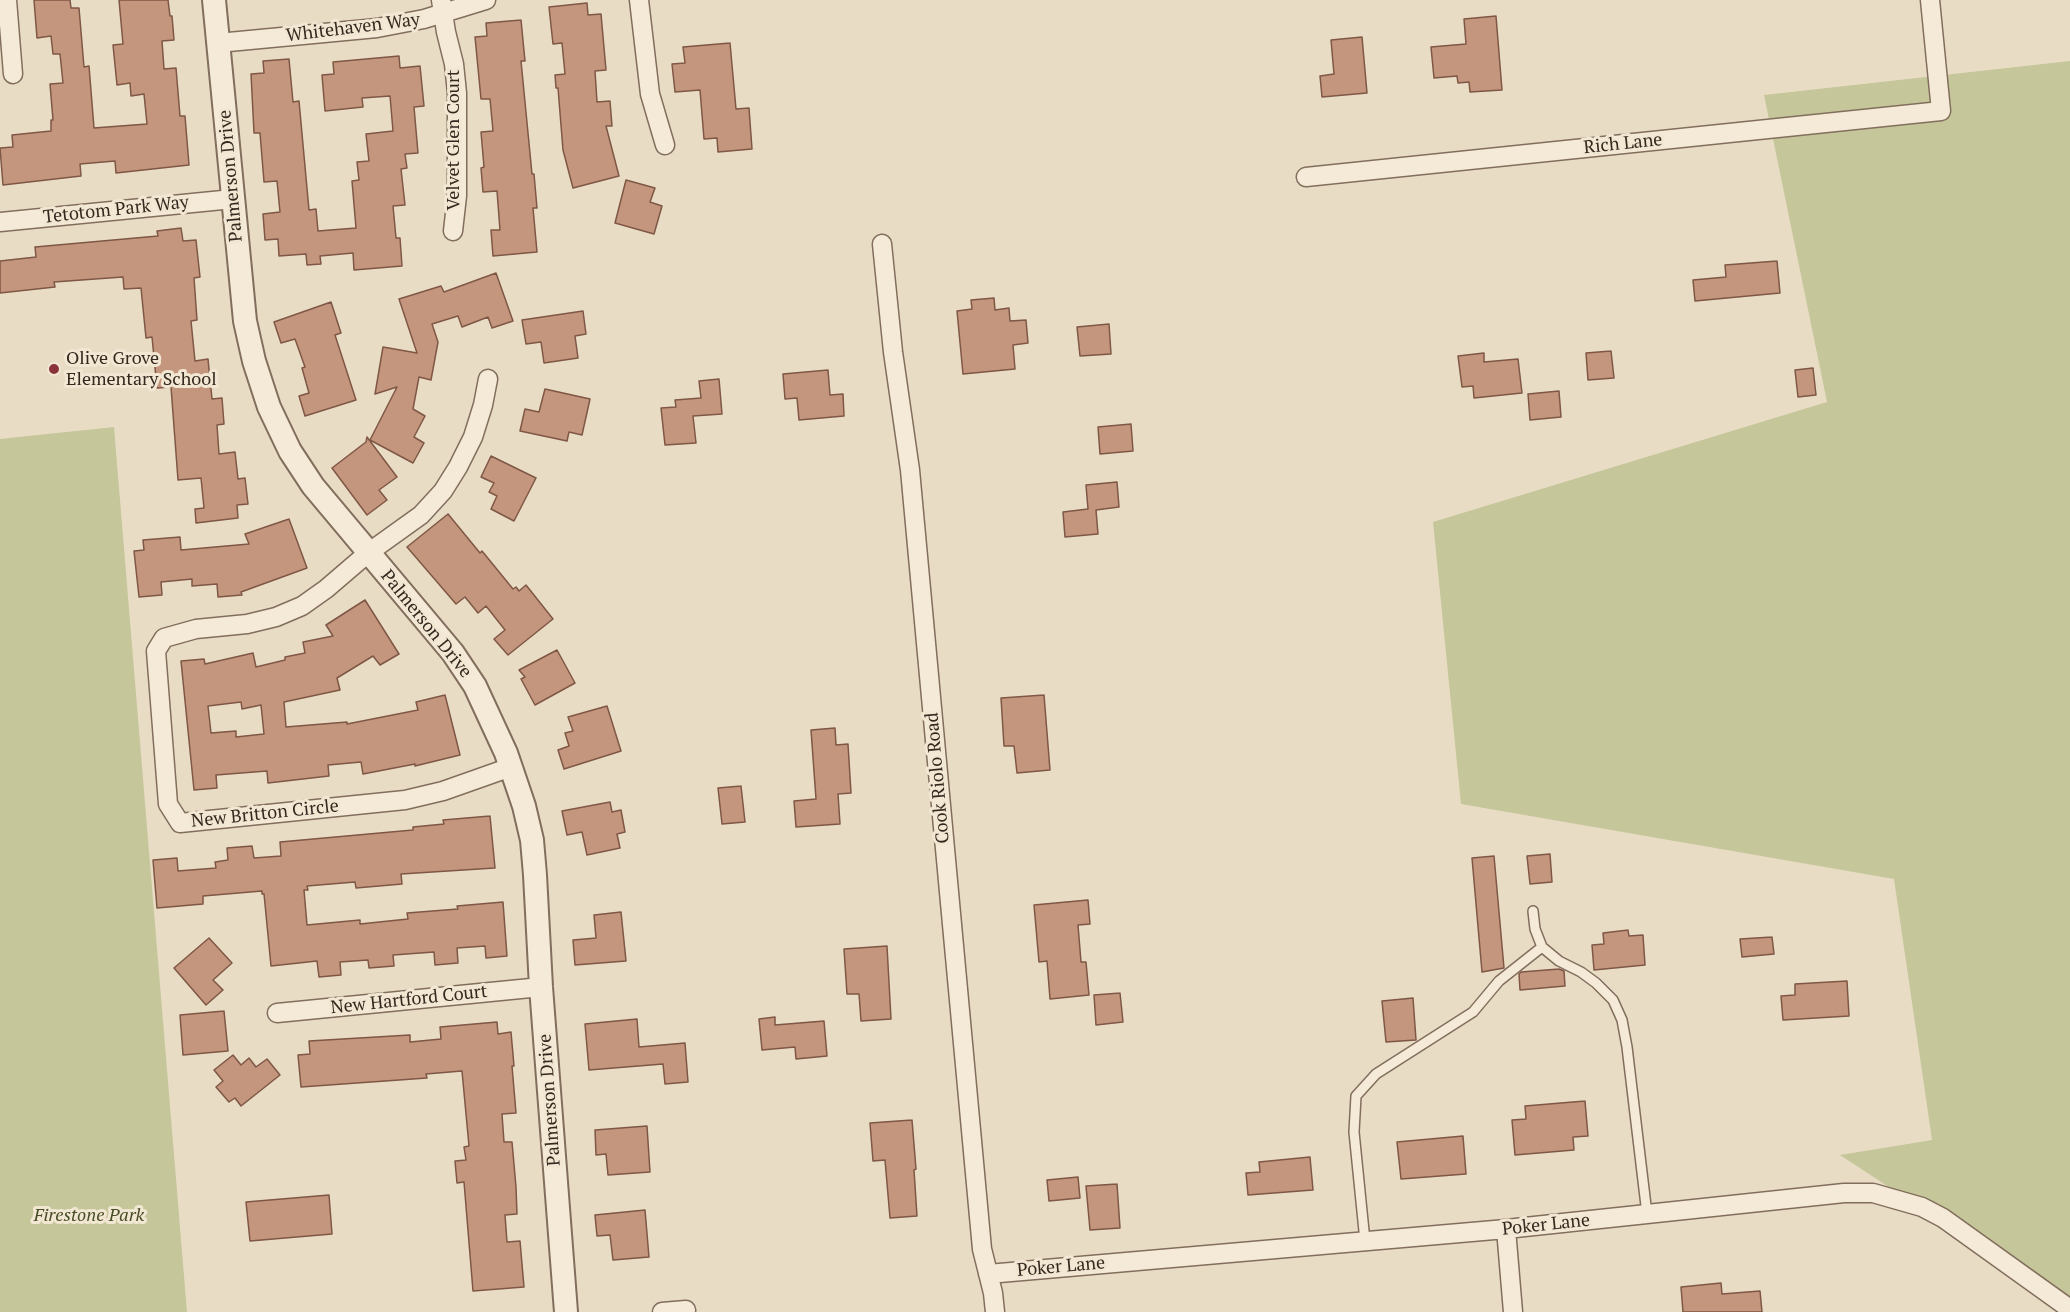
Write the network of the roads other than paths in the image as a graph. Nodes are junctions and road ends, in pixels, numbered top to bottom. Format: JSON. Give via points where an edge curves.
{"nodes":[{"id":1,"x":7,"y":0,"type":"edge"},
{"id":2,"x":214,"y":0,"type":"edge"},
{"id":3,"x":486,"y":0,"type":"edge"},
{"id":4,"x":639,"y":0,"type":"edge"},
{"id":5,"x":1930,"y":0,"type":"edge"},
{"id":6,"x":442,"y":7,"type":"edge"},
{"id":7,"x":218,"y":43,"type":"junction"},
{"id":8,"x":13,"y":74,"type":"dead end"},
{"id":9,"x":665,"y":145,"type":"dead end"},
{"id":10,"x":1306,"y":177,"type":"dead end"},
{"id":11,"x":232,"y":199,"type":"junction"},
{"id":12,"x":0,"y":222,"type":"edge"},
{"id":13,"x":453,"y":231,"type":"dead end"},
{"id":14,"x":882,"y":244,"type":"dead end"},
{"id":15,"x":488,"y":379,"type":"dead end"},
{"id":16,"x":368,"y":553,"type":"junction"},
{"id":17,"x":511,"y":767,"type":"junction"},
{"id":18,"x":1533,"y":911,"type":"dead end"},
{"id":19,"x":1542,"y":947,"type":"junction"},
{"id":20,"x":541,"y":987,"type":"junction"},
{"id":21,"x":276,"y":1013,"type":"dead end"},
{"id":22,"x":1647,"y":1214,"type":"junction"},
{"id":23,"x":1506,"y":1229,"type":"junction"},
{"id":24,"x":1365,"y":1241,"type":"junction"},
{"id":25,"x":988,"y":1274,"type":"junction"},
{"id":26,"x":2070,"y":1309,"type":"edge"},
{"id":27,"x":686,"y":1310,"type":"dead end"},
{"id":28,"x":567,"y":1312,"type":"edge"},
{"id":29,"x":662,"y":1312,"type":"edge"},
{"id":30,"x":995,"y":1312,"type":"edge"},
{"id":31,"x":1514,"y":1312,"type":"edge"}],
"edges":[{"from":1,"to":8,"type":"street"},
{"from":2,"to":7,"type":"street","name":"Palmerson Drive"},
{"from":3,"to":6,"type":"street","name":"Whitehaven Way"},
{"from":4,"to":9,"type":"street","via":[[650,94]]},
{"from":5,"to":10,"type":"street","name":"Rich Lane","via":[[1941,111]]},
{"from":6,"to":7,"type":"street","name":"Whitehaven Way","via":[[377,28]]},
{"from":6,"to":13,"type":"street","name":"Velvet Glen Court","via":[[457,93]]},
{"from":7,"to":11,"type":"street","name":"Palmerson Drive"},
{"from":11,"to":12,"type":"street","name":"Tetotom Park Way"},
{"from":11,"to":16,"type":"street","name":"Palmerson Drive","via":[[245,321],[269,407],[290,451],[313,486]]},
{"from":14,"to":25,"type":"street","name":"Cook Riolo Road","via":[[910,470],[982,1249]]},
{"from":15,"to":16,"type":"street","via":[[473,437],[442,491],[421,515]]},
{"from":16,"to":17,"type":"street","name":"Palmerson Drive","via":[[464,669]]},
{"from":16,"to":17,"type":"street","name":"New Britton Circle","via":[[326,590],[276,617],[164,638],[156,651],[168,804],[180,823],[405,800]]},
{"from":17,"to":20,"type":"street","name":"Palmerson Drive","via":[[532,840]]},
{"from":18,"to":19,"type":"lane"},
{"from":19,"to":22,"type":"lane","via":[[1596,983],[1612,1000],[1622,1020]]},
{"from":19,"to":24,"type":"lane","via":[[1499,981],[1473,1012],[1376,1074],[1356,1096],[1354,1132]]},
{"from":20,"to":21,"type":"street","name":"New Hartford Court"},
{"from":20,"to":28,"type":"street","name":"Palmerson Drive"},
{"from":22,"to":23,"type":"street","name":"Poker Lane"},
{"from":22,"to":26,"type":"street","name":"Poker Lane","via":[[1844,1193],[1902,1200],[1943,1218]]},
{"from":23,"to":24,"type":"street","name":"Poker Lane"},
{"from":23,"to":31,"type":"street"},
{"from":24,"to":25,"type":"street","name":"Poker Lane"},
{"from":25,"to":30,"type":"street","name":"Cook Riolo Road"},
{"from":27,"to":29,"type":"street"}]}
